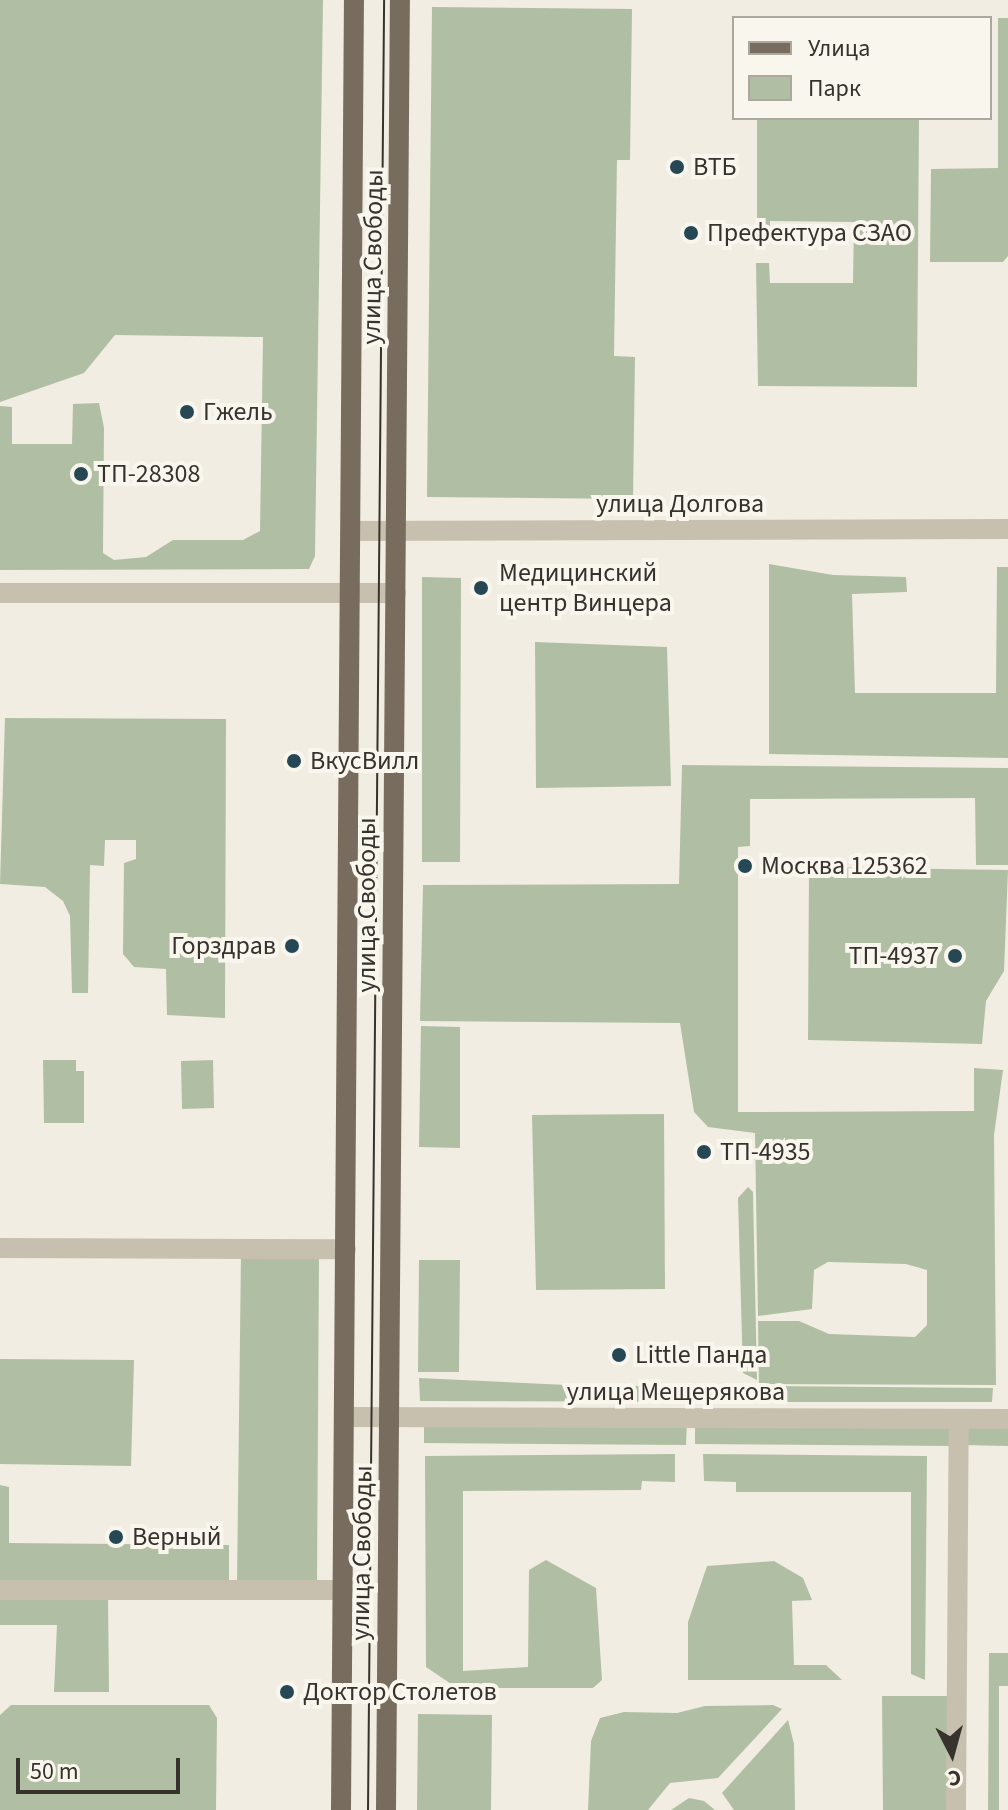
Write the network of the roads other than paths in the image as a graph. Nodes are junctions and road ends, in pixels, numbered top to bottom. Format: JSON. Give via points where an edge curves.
{"nodes":[{"id":1,"x":354,"y":0,"type":"edge"},
{"id":2,"x":400,"y":0,"type":"edge"},
{"id":3,"x":1008,"y":529,"type":"edge"},
{"id":4,"x":352,"y":531,"type":"junction"},
{"id":5,"x":397,"y":531,"type":"junction"},
{"id":6,"x":0,"y":593,"type":"edge"},
{"id":7,"x":351,"y":593,"type":"junction"},
{"id":8,"x":396,"y":593,"type":"junction"},
{"id":9,"x":0,"y":1248,"type":"edge"},
{"id":10,"x":346,"y":1249,"type":"junction"},
{"id":11,"x":345,"y":1417,"type":"junction"},
{"id":12,"x":390,"y":1417,"type":"junction"},
{"id":13,"x":959,"y":1419,"type":"junction"},
{"id":14,"x":1008,"y":1419,"type":"edge"},
{"id":15,"x":0,"y":1590,"type":"edge"},
{"id":16,"x":343,"y":1590,"type":"junction"},
{"id":17,"x":341,"y":1810,"type":"edge"},
{"id":18,"x":386,"y":1810,"type":"edge"},
{"id":19,"x":956,"y":1810,"type":"edge"}],
"edges":[{"from":1,"to":4,"type":"main road","name":"улица Свободы"},
{"from":2,"to":5,"type":"main road","name":"улица Свободы"},
{"from":3,"to":5,"type":"street","name":"улица Долгова"},
{"from":4,"to":5,"type":"street","name":"улица Долгова"},
{"from":4,"to":7,"type":"main road","name":"улица Свободы"},
{"from":5,"to":8,"type":"main road","name":"улица Свободы"},
{"from":6,"to":7,"type":"street"},
{"from":7,"to":8,"type":"street"},
{"from":7,"to":10,"type":"main road","name":"улица Свободы"},
{"from":8,"to":12,"type":"main road","name":"улица Свободы"},
{"from":9,"to":10,"type":"street"},
{"from":10,"to":11,"type":"main road","name":"улица Свободы"},
{"from":11,"to":12,"type":"street","name":"улица Мещерякова"},
{"from":11,"to":16,"type":"main road","name":"улица Свободы"},
{"from":12,"to":13,"type":"street","name":"улица Мещерякова"},
{"from":12,"to":18,"type":"main road","name":"улица Свободы"},
{"from":13,"to":14,"type":"street","name":"улица Мещерякова"},
{"from":13,"to":19,"type":"street"},
{"from":15,"to":16,"type":"street"},
{"from":16,"to":17,"type":"main road","name":"улица Свободы"}]}
